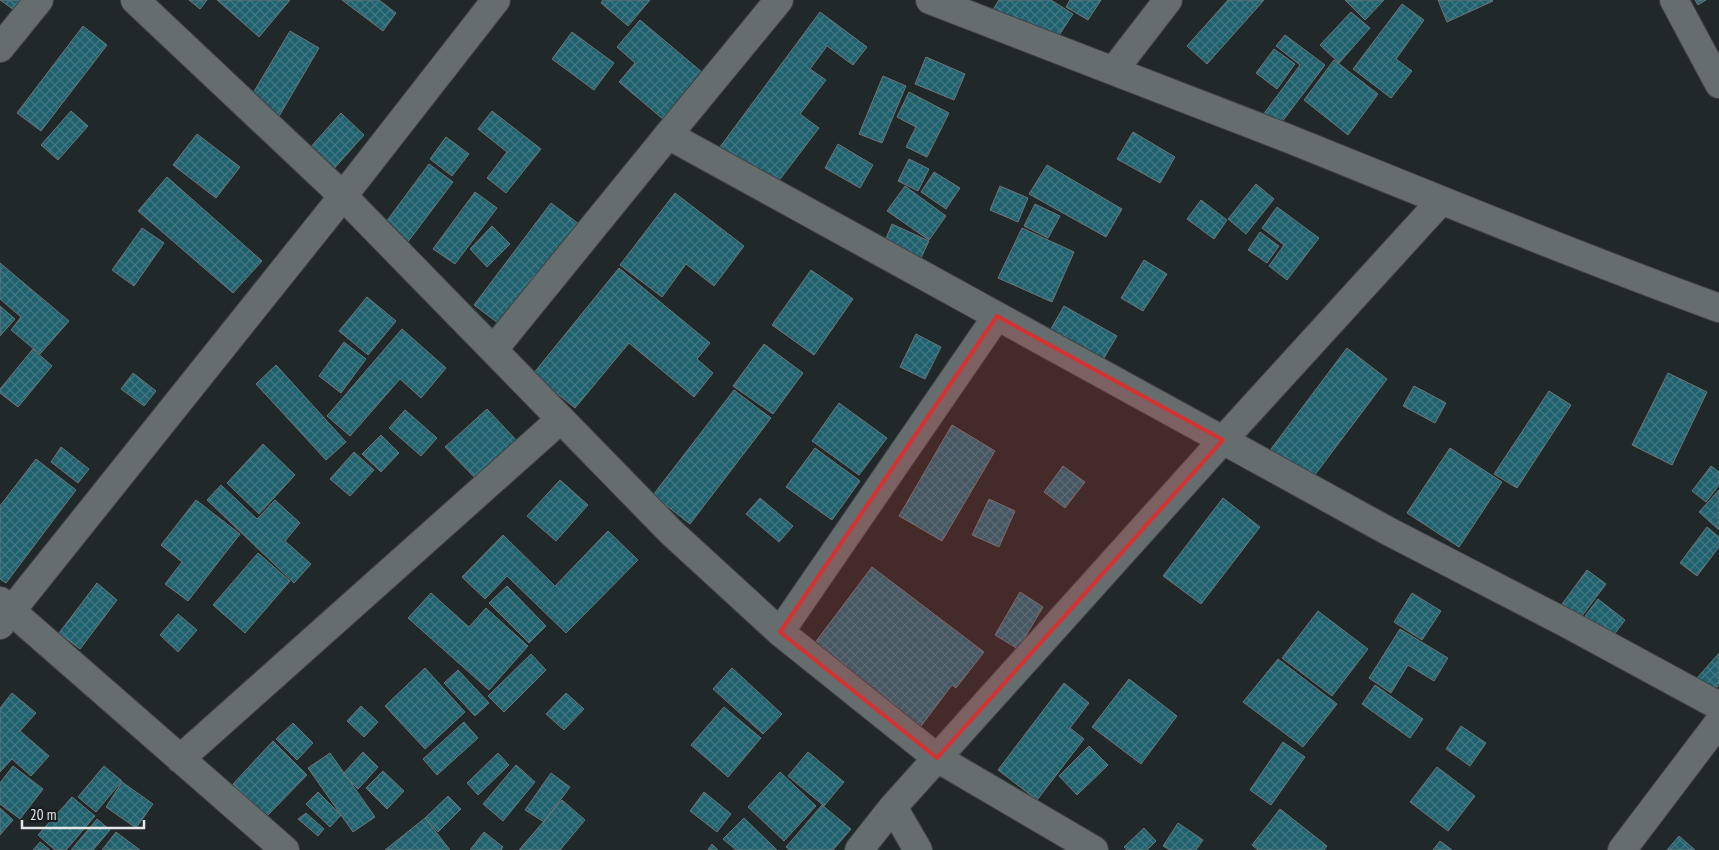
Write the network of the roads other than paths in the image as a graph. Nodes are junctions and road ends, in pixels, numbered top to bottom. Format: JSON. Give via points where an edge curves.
{"nodes":[{"id":1,"x":39,"y":0,"type":"edge"},
{"id":2,"x":135,"y":0,"type":"edge"},
{"id":3,"x":496,"y":0,"type":"edge"},
{"id":4,"x":779,"y":0,"type":"edge"},
{"id":5,"x":930,"y":0,"type":"edge"},
{"id":6,"x":1168,"y":0,"type":"edge"},
{"id":7,"x":1674,"y":0,"type":"edge"},
{"id":8,"x":3,"y":38,"type":"edge"},
{"id":9,"x":1114,"y":70,"type":"junction"},
{"id":10,"x":1719,"y":84,"type":"edge"},
{"id":11,"x":668,"y":135,"type":"junction"},
{"id":12,"x":343,"y":196,"type":"junction"},
{"id":13,"x":1441,"y":201,"type":"junction"},
{"id":14,"x":1719,"y":308,"type":"edge"},
{"id":15,"x":997,"y":316,"type":"junction"},
{"id":16,"x":494,"y":349,"type":"junction"},
{"id":17,"x":561,"y":419,"type":"junction"},
{"id":18,"x":1223,"y":440,"type":"junction"},
{"id":19,"x":4,"y":612,"type":"edge"},
{"id":20,"x":780,"y":632,"type":"junction"},
{"id":21,"x":1719,"y":706,"type":"edge"},
{"id":22,"x":1719,"y":722,"type":"edge"},
{"id":23,"x":937,"y":758,"type":"junction"},
{"id":24,"x":180,"y":759,"type":"junction"},
{"id":25,"x":894,"y":807,"type":"junction"},
{"id":26,"x":281,"y":849,"type":"edge"},
{"id":27,"x":859,"y":850,"type":"edge"},
{"id":28,"x":918,"y":850,"type":"edge"},
{"id":29,"x":1094,"y":850,"type":"edge"},
{"id":30,"x":1622,"y":850,"type":"edge"}],
"edges":[{"from":1,"to":8,"type":"street"},
{"from":2,"to":12,"type":"street"},
{"from":3,"to":12,"type":"street"},
{"from":4,"to":11,"type":"street"},
{"from":5,"to":9,"type":"street"},
{"from":6,"to":9,"type":"street"},
{"from":7,"to":10,"type":"street"},
{"from":9,"to":13,"type":"street"},
{"from":11,"to":15,"type":"street"},
{"from":11,"to":16,"type":"street"},
{"from":12,"to":16,"type":"street"},
{"from":12,"to":19,"type":"street"},
{"from":13,"to":14,"type":"street"},
{"from":13,"to":18,"type":"street"},
{"from":15,"to":18,"type":"street"},
{"from":15,"to":20,"type":"street"},
{"from":16,"to":17,"type":"street"},
{"from":17,"to":20,"type":"street","via":[[672,533]]},
{"from":17,"to":24,"type":"street"},
{"from":18,"to":21,"type":"street"},
{"from":18,"to":23,"type":"street"},
{"from":19,"to":24,"type":"street"},
{"from":20,"to":23,"type":"street"},
{"from":22,"to":30,"type":"street"},
{"from":23,"to":25,"type":"street"},
{"from":23,"to":29,"type":"street"},
{"from":24,"to":26,"type":"street"},
{"from":25,"to":27,"type":"street"},
{"from":25,"to":28,"type":"street"}]}
